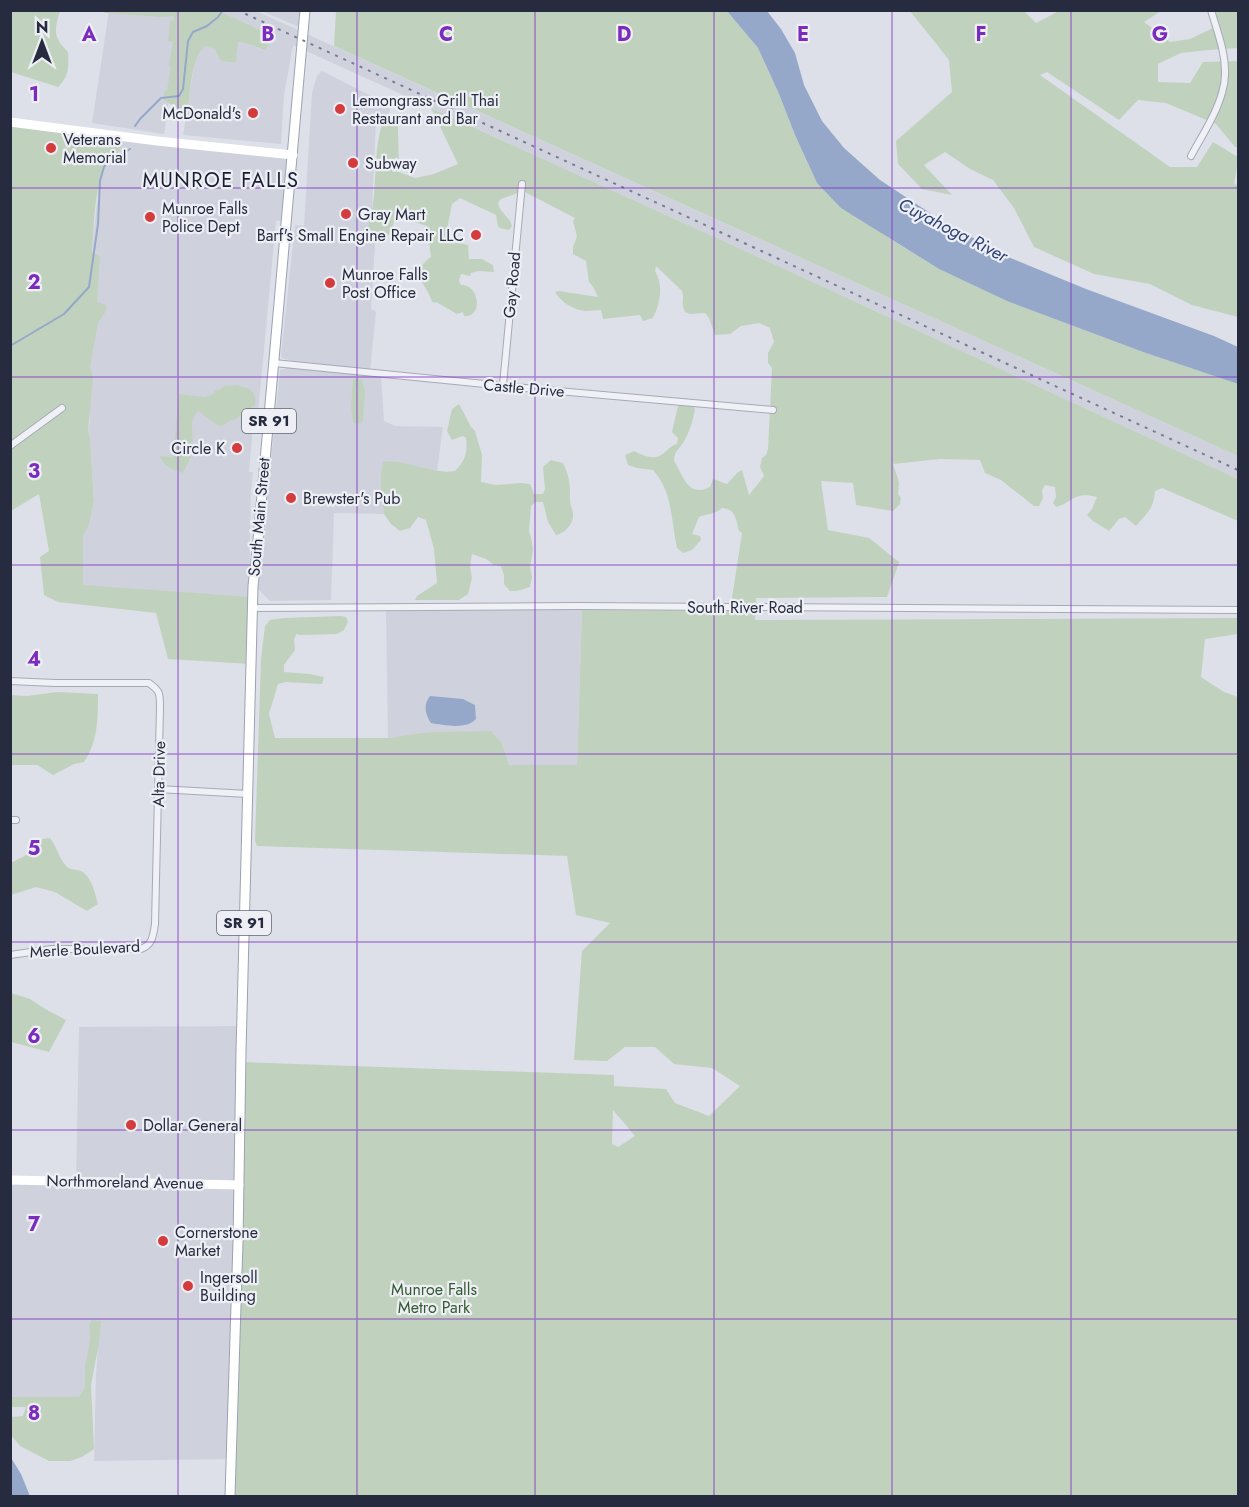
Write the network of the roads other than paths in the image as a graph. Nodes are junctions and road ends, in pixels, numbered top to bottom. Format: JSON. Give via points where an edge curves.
{"nodes":[{"id":1,"x":305,"y":10,"type":"edge"},
{"id":2,"x":1211,"y":10,"type":"edge"},
{"id":3,"x":10,"y":122,"type":"edge"},
{"id":4,"x":293,"y":155,"type":"junction"},
{"id":5,"x":1191,"y":156,"type":"dead end"},
{"id":6,"x":522,"y":184,"type":"dead end"},
{"id":7,"x":274,"y":363,"type":"junction"},
{"id":8,"x":503,"y":385,"type":"junction"},
{"id":9,"x":62,"y":408,"type":"dead end"},
{"id":10,"x":773,"y":410,"type":"dead end"},
{"id":11,"x":10,"y":446,"type":"edge"},
{"id":12,"x":252,"y":608,"type":"junction"},
{"id":13,"x":1239,"y":610,"type":"edge"},
{"id":14,"x":10,"y":681,"type":"edge"},
{"id":15,"x":158,"y":789,"type":"junction"},
{"id":16,"x":248,"y":794,"type":"junction"},
{"id":17,"x":155,"y":900,"type":"joint"},
{"id":18,"x":10,"y":955,"type":"edge"},
{"id":19,"x":10,"y":1180,"type":"edge"},
{"id":20,"x":239,"y":1185,"type":"junction"},
{"id":21,"x":230,"y":1497,"type":"edge"}],
"edges":[{"from":1,"to":4,"type":"main road","number":"SR 91"},
{"from":2,"to":5,"type":"street","via":[[1225,77],[1216,107]]},
{"from":3,"to":4,"type":"main road"},
{"from":4,"to":7,"type":"main road","name":"South Main Street","number":"SR 91"},
{"from":6,"to":8,"type":"street","name":"Gay Road"},
{"from":7,"to":8,"type":"street","name":"Castle Drive"},
{"from":7,"to":12,"type":"main road","name":"South Main Street","number":"SR 91"},
{"from":8,"to":10,"type":"street","name":"Castle Drive"},
{"from":9,"to":11,"type":"street"},
{"from":12,"to":13,"type":"street","name":"South River Road"},
{"from":12,"to":16,"type":"main road","name":"South Main Street","number":"SR 91"},
{"from":14,"to":15,"type":"street","name":"Alta Drive","via":[[149,683],[158,689]]},
{"from":15,"to":16,"type":"street"},
{"from":15,"to":17,"type":"street","name":"Alta Drive"},
{"from":16,"to":20,"type":"main road","number":"SR 91"},
{"from":17,"to":18,"type":"street","name":"Merle Boulevard","via":[[153,937],[141,950],[52,949]]},
{"from":19,"to":20,"type":"main road","name":"Northmoreland Avenue"},
{"from":20,"to":21,"type":"main road","number":"SR 91"}]}
